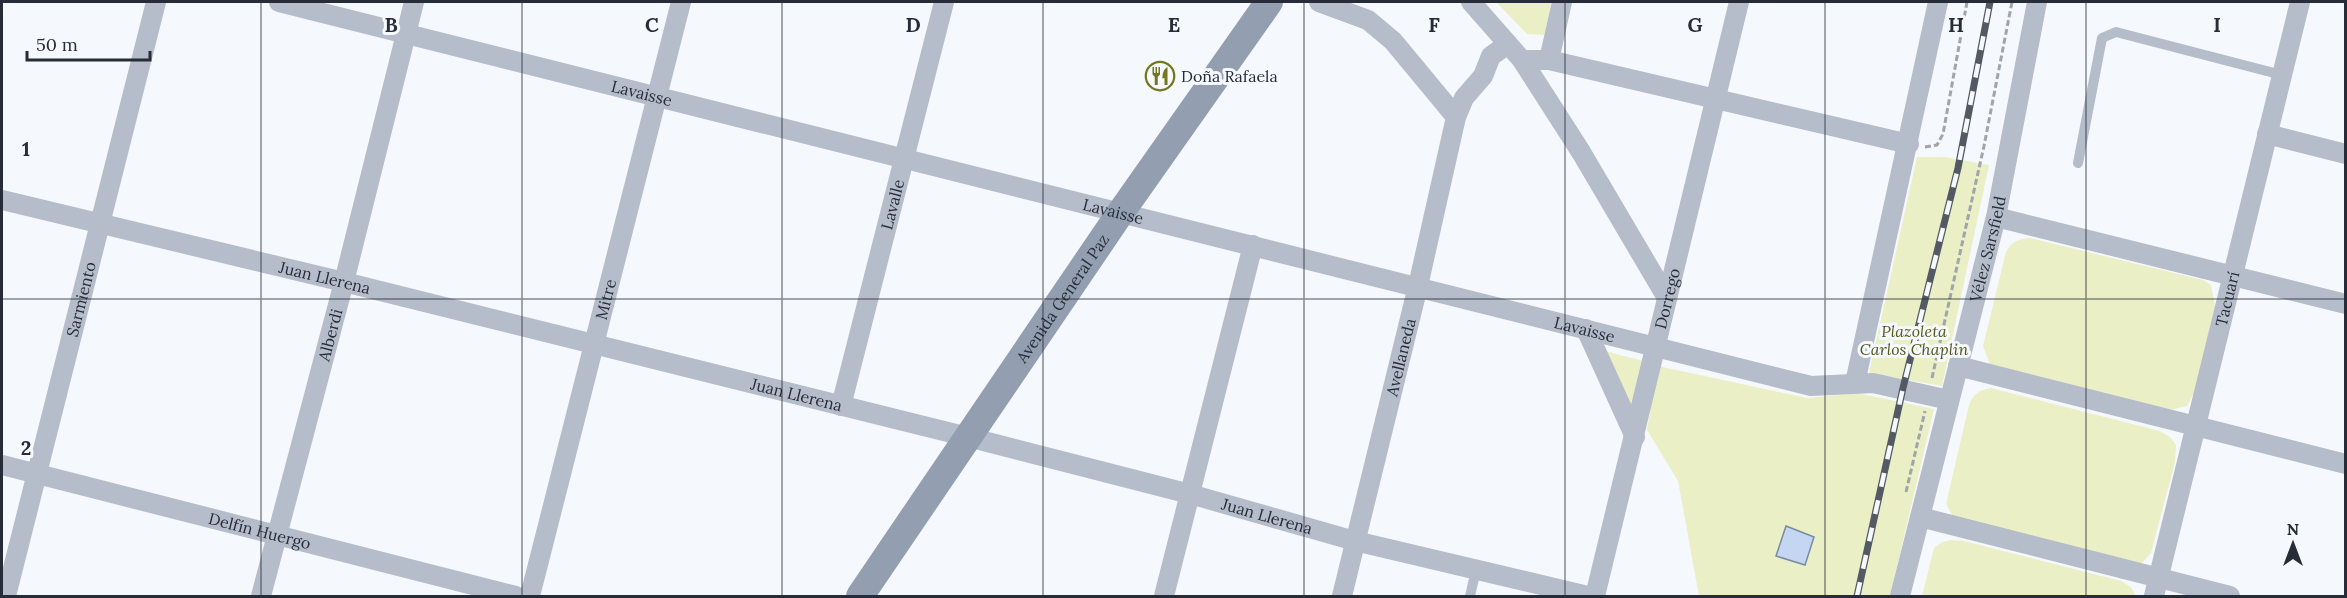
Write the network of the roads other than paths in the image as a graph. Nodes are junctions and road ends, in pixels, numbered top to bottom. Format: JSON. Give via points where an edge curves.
{"nodes":[{"id":1,"x":156,"y":2,"type":"edge"},
{"id":2,"x":279,"y":2,"type":"edge"},
{"id":3,"x":414,"y":2,"type":"edge"},
{"id":4,"x":681,"y":2,"type":"edge"},
{"id":5,"x":944,"y":2,"type":"edge"},
{"id":6,"x":1269,"y":2,"type":"edge"},
{"id":7,"x":1319,"y":2,"type":"edge"},
{"id":8,"x":1471,"y":2,"type":"edge"},
{"id":9,"x":1562,"y":2,"type":"edge"},
{"id":10,"x":1739,"y":2,"type":"edge"},
{"id":11,"x":1938,"y":2,"type":"edge"},
{"id":12,"x":2037,"y":2,"type":"edge"},
{"id":13,"x":2300,"y":2,"type":"edge"},
{"id":14,"x":406,"y":34,"type":"junction"},
{"id":15,"x":1508,"y":44,"type":"junction"},
{"id":16,"x":1522,"y":60,"type":"junction"},
{"id":17,"x":1549,"y":60,"type":"junction"},
{"id":18,"x":2282,"y":75,"type":"junction"},
{"id":19,"x":658,"y":96,"type":"junction"},
{"id":20,"x":1716,"y":97,"type":"junction"},
{"id":21,"x":1456,"y":117,"type":"junction"},
{"id":22,"x":2267,"y":134,"type":"junction"},
{"id":23,"x":1909,"y":144,"type":"junction"},
{"id":24,"x":2346,"y":154,"type":"edge"},
{"id":25,"x":905,"y":157,"type":"junction"},
{"id":26,"x":2078,"y":163,"type":"dead end"},
{"id":27,"x":2,"y":200,"type":"edge"},
{"id":28,"x":1121,"y":212,"type":"junction"},
{"id":29,"x":1995,"y":217,"type":"junction"},
{"id":30,"x":99,"y":225,"type":"junction"},
{"id":31,"x":1253,"y":244,"type":"junction"},
{"id":32,"x":2233,"y":275,"type":"junction"},
{"id":33,"x":344,"y":282,"type":"junction"},
{"id":34,"x":1418,"y":286,"type":"junction"},
{"id":35,"x":1667,"y":298,"type":"junction"},
{"id":36,"x":2346,"y":304,"type":"edge"},
{"id":37,"x":1586,"y":329,"type":"junction"},
{"id":38,"x":595,"y":345,"type":"junction"},
{"id":39,"x":1656,"y":347,"type":"junction"},
{"id":40,"x":1958,"y":366,"type":"junction"},
{"id":41,"x":1855,"y":383,"type":"junction"},
{"id":42,"x":1949,"y":400,"type":"junction"},
{"id":43,"x":841,"y":406,"type":"junction"},
{"id":44,"x":2196,"y":427,"type":"junction"},
{"id":45,"x":968,"y":437,"type":"junction"},
{"id":46,"x":1635,"y":437,"type":"junction"},
{"id":47,"x":2346,"y":464,"type":"edge"},
{"id":48,"x":2,"y":465,"type":"edge"},
{"id":49,"x":36,"y":474,"type":"junction"},
{"id":50,"x":1190,"y":494,"type":"junction"},
{"id":51,"x":1920,"y":518,"type":"junction"},
{"id":52,"x":278,"y":534,"type":"junction"},
{"id":53,"x":1355,"y":541,"type":"junction"},
{"id":54,"x":1476,"y":570,"type":"junction"},
{"id":55,"x":2156,"y":587,"type":"edge"},
{"id":56,"x":6,"y":597,"type":"edge"},
{"id":57,"x":261,"y":597,"type":"edge"},
{"id":58,"x":516,"y":597,"type":"edge"},
{"id":59,"x":530,"y":597,"type":"edge"},
{"id":60,"x":860,"y":597,"type":"edge"},
{"id":61,"x":1164,"y":597,"type":"edge"},
{"id":62,"x":1342,"y":597,"type":"edge"},
{"id":63,"x":1470,"y":597,"type":"edge"},
{"id":64,"x":1588,"y":597,"type":"edge"},
{"id":65,"x":1595,"y":597,"type":"edge"},
{"id":66,"x":1900,"y":597,"type":"edge"},
{"id":67,"x":2230,"y":597,"type":"edge"}],
"edges":[{"from":1,"to":30,"type":"street","name":"Sarmiento"},
{"from":2,"to":14,"type":"street","name":"Lavaisse"},
{"from":3,"to":14,"type":"street","name":"Alberdi"},
{"from":4,"to":19,"type":"street","name":"Mitre"},
{"from":5,"to":25,"type":"street","name":"Lavalle"},
{"from":6,"to":28,"type":"main road","name":"Avenida General Paz"},
{"from":7,"to":21,"type":"street","via":[[1368,20],[1393,41]]},
{"from":8,"to":15,"type":"street"},
{"from":9,"to":17,"type":"street"},
{"from":10,"to":20,"type":"street","name":"Dorrego"},
{"from":11,"to":23,"type":"street"},
{"from":12,"to":29,"type":"street","name":"Vélez Sarsfield"},
{"from":13,"to":18,"type":"street","name":"Tacuarí"},
{"from":14,"to":19,"type":"street","name":"Lavaisse"},
{"from":14,"to":33,"type":"street","name":"Alberdi"},
{"from":15,"to":16,"type":"street"},
{"from":15,"to":21,"type":"street","name":"Avellaneda","via":[[1491,56],[1483,76],[1464,98]]},
{"from":16,"to":17,"type":"street"},
{"from":16,"to":35,"type":"street"},
{"from":17,"to":20,"type":"street"},
{"from":18,"to":22,"type":"street","name":"Tacuarí"},
{"from":18,"to":26,"type":"lane","via":[[2116,32],[2102,38]]},
{"from":19,"to":25,"type":"street","name":"Lavaisse"},
{"from":19,"to":38,"type":"street","name":"Mitre"},
{"from":20,"to":23,"type":"street"},
{"from":20,"to":35,"type":"street","name":"Dorrego"},
{"from":21,"to":34,"type":"street","name":"Avellaneda"},
{"from":22,"to":24,"type":"street"},
{"from":22,"to":32,"type":"street","name":"Tacuarí"},
{"from":23,"to":41,"type":"street"},
{"from":25,"to":28,"type":"street","name":"Lavaisse"},
{"from":25,"to":43,"type":"street","name":"Lavalle"},
{"from":27,"to":30,"type":"street","name":"Juan Llerena"},
{"from":28,"to":31,"type":"street","name":"Lavaisse"},
{"from":28,"to":45,"type":"main road","name":"Avenida General Paz"},
{"from":29,"to":32,"type":"street"},
{"from":29,"to":40,"type":"street","name":"Vélez Sarsfield"},
{"from":30,"to":33,"type":"street","name":"Juan Llerena"},
{"from":30,"to":49,"type":"street","name":"Sarmiento"},
{"from":31,"to":34,"type":"street","name":"Lavaisse"},
{"from":31,"to":50,"type":"street"},
{"from":32,"to":36,"type":"street"},
{"from":32,"to":44,"type":"street","name":"Tacuarí"},
{"from":33,"to":38,"type":"street","name":"Juan Llerena"},
{"from":33,"to":52,"type":"street","name":"Alberdi"},
{"from":34,"to":37,"type":"street","name":"Lavaisse"},
{"from":34,"to":53,"type":"street","name":"Avellaneda"},
{"from":35,"to":39,"type":"street","name":"Dorrego"},
{"from":37,"to":39,"type":"street","name":"Lavaisse"},
{"from":37,"to":46,"type":"street"},
{"from":38,"to":43,"type":"street","name":"Juan Llerena"},
{"from":38,"to":59,"type":"street","name":"Mitre"},
{"from":39,"to":41,"type":"street","name":"Lavaisse","via":[[1811,386]]},
{"from":39,"to":46,"type":"street","name":"Dorrego"},
{"from":40,"to":42,"type":"street","name":"Vélez Sarsfield"},
{"from":40,"to":44,"type":"street"},
{"from":41,"to":42,"type":"street","name":"Lavaisse","via":[[1873,383]]},
{"from":42,"to":51,"type":"street","name":"Vélez Sarsfield"},
{"from":43,"to":45,"type":"street","name":"Juan Llerena"},
{"from":44,"to":47,"type":"street"},
{"from":44,"to":55,"type":"street","name":"Tacuarí"},
{"from":45,"to":50,"type":"street","name":"Juan Llerena"},
{"from":45,"to":60,"type":"main road","name":"Avenida General Paz"},
{"from":46,"to":65,"type":"street","name":"Dorrego"},
{"from":48,"to":49,"type":"street","name":"Delfín Huergo"},
{"from":49,"to":52,"type":"street","name":"Delfín Huergo"},
{"from":49,"to":56,"type":"street","name":"Sarmiento"},
{"from":50,"to":53,"type":"street","name":"Juan Llerena"},
{"from":50,"to":61,"type":"street"},
{"from":51,"to":55,"type":"street"},
{"from":51,"to":66,"type":"street","name":"Vélez Sarsfield"},
{"from":52,"to":57,"type":"street","name":"Alberdi"},
{"from":52,"to":58,"type":"street","name":"Delfín Huergo"},
{"from":53,"to":54,"type":"street","name":"Juan Llerena"},
{"from":53,"to":62,"type":"street","name":"Avellaneda"},
{"from":54,"to":63,"type":"lane"},
{"from":54,"to":64,"type":"street","name":"Juan Llerena"},
{"from":55,"to":67,"type":"street"}]}
